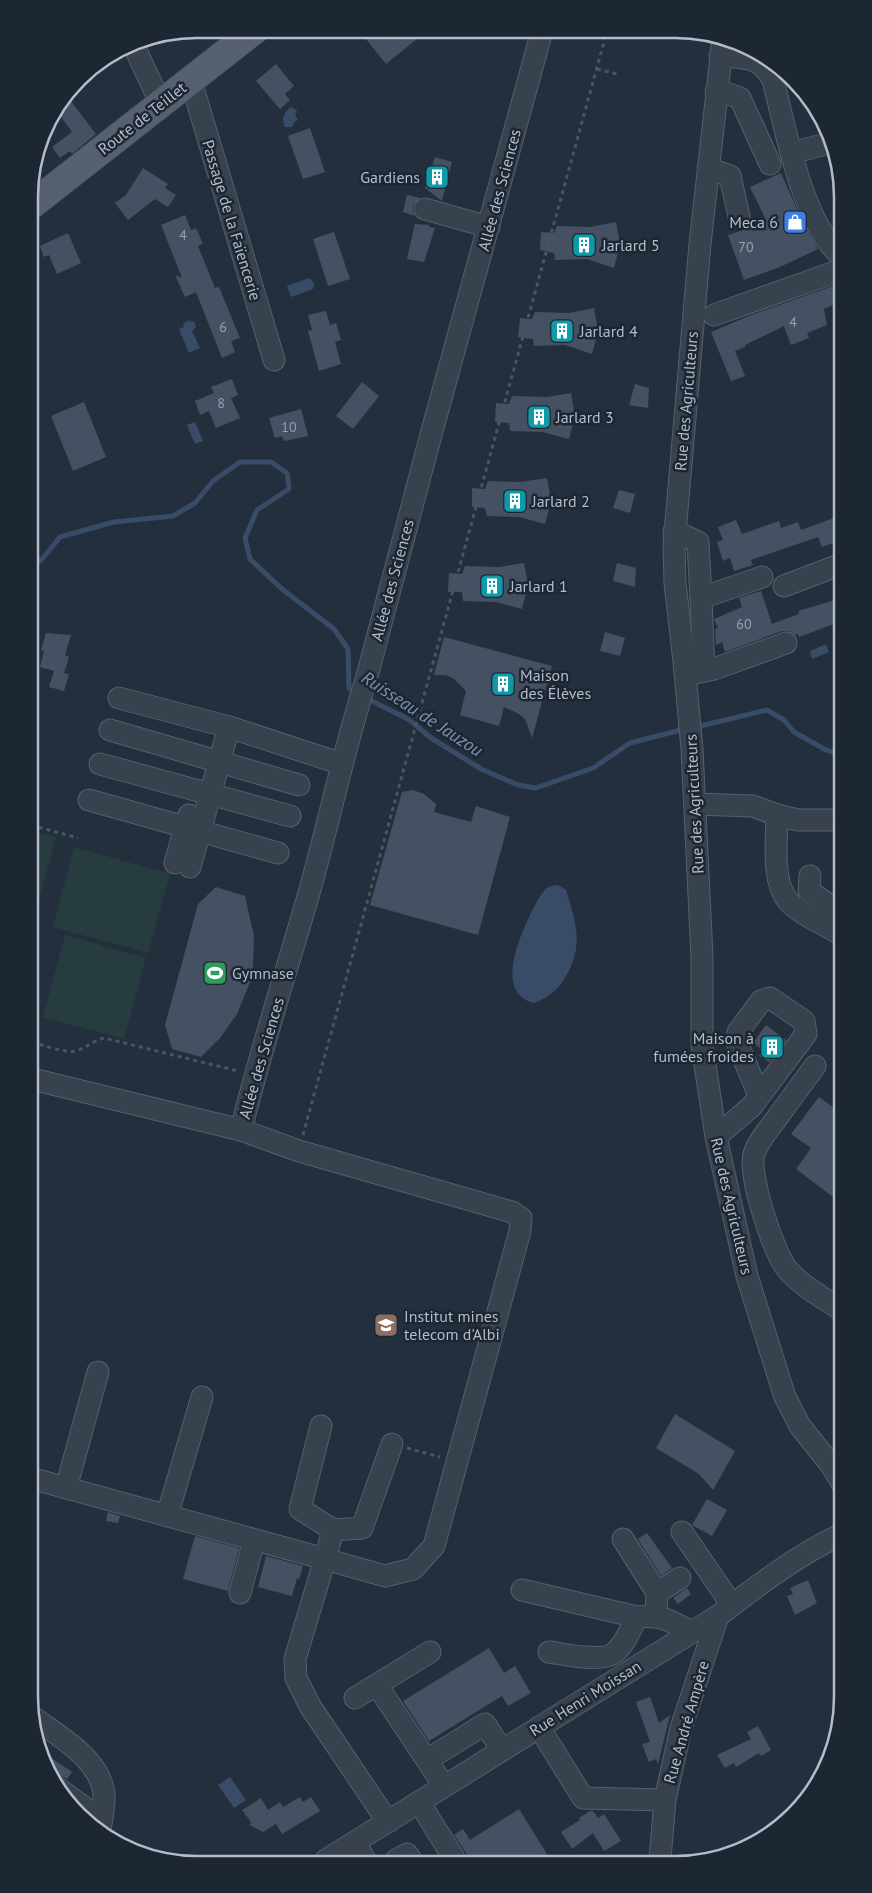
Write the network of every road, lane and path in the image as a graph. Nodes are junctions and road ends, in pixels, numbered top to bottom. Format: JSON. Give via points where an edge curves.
{"nodes":[{"id":1,"x":245,"y":38,"type":"edge"},
{"id":2,"x":540,"y":38,"type":"edge"},
{"id":3,"x":605,"y":38,"type":"edge"},
{"id":4,"x":727,"y":49,"type":"edge"},
{"id":5,"x":136,"y":50,"type":"edge"},
{"id":6,"x":749,"y":56,"type":"edge"},
{"id":7,"x":765,"y":66,"type":"edge"},
{"id":8,"x":596,"y":69,"type":"junction"},
{"id":9,"x":617,"y":74,"type":"dead end"},
{"id":10,"x":191,"y":81,"type":"junction"},
{"id":11,"x":721,"y":92,"type":"junction"},
{"id":12,"x":161,"y":104,"type":"junction"},
{"id":13,"x":825,"y":144,"type":"edge"},
{"id":14,"x":792,"y":153,"type":"junction"},
{"id":15,"x":770,"y":164,"type":"dead end"},
{"id":16,"x":708,"y":168,"type":"junction"},
{"id":17,"x":38,"y":200,"type":"edge"},
{"id":18,"x":425,"y":209,"type":"dead end"},
{"id":19,"x":739,"y":216,"type":"dead end"},
{"id":20,"x":489,"y":227,"type":"junction"},
{"id":21,"x":834,"y":247,"type":"edge"},
{"id":22,"x":834,"y":272,"type":"edge"},
{"id":23,"x":714,"y":314,"type":"dead end"},
{"id":24,"x":274,"y":360,"type":"dead end"},
{"id":25,"x":674,"y":531,"type":"junction"},
{"id":26,"x":834,"y":567,"type":"edge"},
{"id":27,"x":762,"y":578,"type":"dead end"},
{"id":28,"x":784,"y":586,"type":"dead end"},
{"id":29,"x":700,"y":598,"type":"junction"},
{"id":30,"x":786,"y":643,"type":"dead end"},
{"id":31,"x":695,"y":673,"type":"junction"},
{"id":32,"x":119,"y":698,"type":"dead end"},
{"id":33,"x":222,"y":725,"type":"junction"},
{"id":34,"x":110,"y":730,"type":"dead end"},
{"id":35,"x":212,"y":760,"type":"junction"},
{"id":36,"x":100,"y":764,"type":"dead end"},
{"id":37,"x":342,"y":764,"type":"junction"},
{"id":38,"x":299,"y":785,"type":"dead end"},
{"id":39,"x":203,"y":792,"type":"junction"},
{"id":40,"x":89,"y":800,"type":"dead end"},
{"id":41,"x":695,"y":804,"type":"junction"},
{"id":42,"x":777,"y":815,"type":"junction"},
{"id":43,"x":290,"y":816,"type":"dead end"},
{"id":44,"x":834,"y":820,"type":"edge"},
{"id":45,"x":38,"y":827,"type":"edge"},
{"id":46,"x":192,"y":829,"type":"junction"},
{"id":47,"x":78,"y":838,"type":"dead end"},
{"id":48,"x":278,"y":853,"type":"dead end"},
{"id":49,"x":182,"y":865,"type":"dead end"},
{"id":50,"x":810,"y":876,"type":"dead end"},
{"id":51,"x":834,"y":909,"type":"edge"},
{"id":52,"x":834,"y":930,"type":"edge"},
{"id":53,"x":38,"y":1044,"type":"edge"},
{"id":54,"x":259,"y":1064,"type":"junction"},
{"id":55,"x":815,"y":1066,"type":"dead end"},
{"id":56,"x":38,"y":1080,"type":"edge"},
{"id":57,"x":759,"y":1096,"type":"dead end"},
{"id":58,"x":242,"y":1130,"type":"junction"},
{"id":59,"x":716,"y":1137,"type":"junction"},
{"id":60,"x":298,"y":1151,"type":"junction"},
{"id":61,"x":834,"y":1304,"type":"edge"},
{"id":62,"x":98,"y":1372,"type":"dead end"},
{"id":63,"x":202,"y":1396,"type":"dead end"},
{"id":64,"x":321,"y":1426,"type":"dead end"},
{"id":65,"x":392,"y":1444,"type":"joint"},
{"id":66,"x":457,"y":1462,"type":"junction"},
{"id":67,"x":834,"y":1466,"type":"edge"},
{"id":68,"x":38,"y":1480,"type":"edge"},
{"id":69,"x":66,"y":1488,"type":"junction"},
{"id":70,"x":168,"y":1516,"type":"junction"},
{"id":71,"x":333,"y":1530,"type":"junction"},
{"id":72,"x":682,"y":1532,"type":"dead end"},
{"id":73,"x":834,"y":1538,"type":"edge"},
{"id":74,"x":622,"y":1539,"type":"dead end"},
{"id":75,"x":254,"y":1540,"type":"junction"},
{"id":76,"x":324,"y":1559,"type":"junction"},
{"id":77,"x":680,"y":1578,"type":"dead end"},
{"id":78,"x":522,"y":1590,"type":"dead end"},
{"id":79,"x":657,"y":1593,"type":"junction"},
{"id":80,"x":240,"y":1594,"type":"dead end"},
{"id":81,"x":725,"y":1610,"type":"junction"},
{"id":82,"x":646,"y":1616,"type":"junction"},
{"id":83,"x":691,"y":1632,"type":"junction"},
{"id":84,"x":430,"y":1652,"type":"dead end"},
{"id":85,"x":549,"y":1652,"type":"dead end"},
{"id":86,"x":377,"y":1685,"type":"junction"},
{"id":87,"x":355,"y":1698,"type":"dead end"},
{"id":88,"x":40,"y":1723,"type":"edge"},
{"id":89,"x":539,"y":1727,"type":"junction"},
{"id":90,"x":44,"y":1739,"type":"edge"},
{"id":91,"x":502,"y":1750,"type":"junction"},
{"id":92,"x":427,"y":1760,"type":"junction"},
{"id":93,"x":96,"y":1770,"type":"junction"},
{"id":94,"x":444,"y":1786,"type":"junction"},
{"id":95,"x":665,"y":1800,"type":"junction"},
{"id":96,"x":419,"y":1802,"type":"junction"},
{"id":97,"x":80,"y":1804,"type":"edge"},
{"id":98,"x":92,"y":1816,"type":"edge"},
{"id":99,"x":388,"y":1822,"type":"junction"},
{"id":100,"x":101,"y":1823,"type":"edge"},
{"id":101,"x":360,"y":1852,"type":"edge"},
{"id":102,"x":343,"y":1856,"type":"edge"},
{"id":103,"x":453,"y":1856,"type":"edge"},
{"id":104,"x":660,"y":1856,"type":"edge"}],
"edges":[{"from":1,"to":10,"type":"main road","name":"Route de Teillet"},
{"from":2,"to":20,"type":"street","name":"Allée des Sciences"},
{"from":3,"to":8,"type":"path"},
{"from":4,"to":6,"type":"street"},
{"from":4,"to":11,"type":"street","name":"Rue des Agriculteurs"},
{"from":5,"to":12,"type":"street"},
{"from":7,"to":14,"type":"street","via":[[773,80]]},
{"from":8,"to":9,"type":"path"},
{"from":8,"to":60,"type":"path"},
{"from":10,"to":12,"type":"main road","name":"Route de Teillet"},
{"from":10,"to":24,"type":"street","name":"Passage de la Faïencerie"},
{"from":11,"to":15,"type":"street","via":[[740,98]]},
{"from":11,"to":16,"type":"street","name":"Rue des Agriculteurs"},
{"from":12,"to":17,"type":"main road","name":"Route de Teillet"},
{"from":13,"to":14,"type":"street"},
{"from":14,"to":21,"type":"street","via":[[815,220]]},
{"from":16,"to":19,"type":"street","via":[[730,176]]},
{"from":16,"to":25,"type":"street","name":"Rue des Agriculteurs"},
{"from":18,"to":20,"type":"street"},
{"from":20,"to":37,"type":"street","name":"Allée des Sciences"},
{"from":22,"to":23,"type":"street"},
{"from":25,"to":29,"type":"street","via":[[698,542]]},
{"from":25,"to":31,"type":"street","name":"Rue des Agriculteurs","via":[[674,583]]},
{"from":26,"to":28,"type":"street"},
{"from":27,"to":29,"type":"street"},
{"from":29,"to":31,"type":"street"},
{"from":30,"to":31,"type":"street"},
{"from":31,"to":41,"type":"street","name":"Rue des Agriculteurs","via":[[689,714]]},
{"from":32,"to":33,"type":"street"},
{"from":33,"to":35,"type":"street"},
{"from":33,"to":37,"type":"street"},
{"from":34,"to":35,"type":"street"},
{"from":35,"to":38,"type":"street"},
{"from":35,"to":39,"type":"street"},
{"from":36,"to":39,"type":"street"},
{"from":37,"to":54,"type":"street","name":"Allée des Sciences","via":[[308,898]]},
{"from":39,"to":43,"type":"street"},
{"from":39,"to":46,"type":"street"},
{"from":40,"to":46,"type":"street"},
{"from":41,"to":42,"type":"street","via":[[753,806]]},
{"from":41,"to":59,"type":"street","name":"Rue des Agriculteurs","via":[[702,957],[702,1045]]},
{"from":42,"to":44,"type":"street","via":[[798,820]]},
{"from":42,"to":52,"type":"street","via":[[776,874],[788,900]]},
{"from":45,"to":47,"type":"path"},
{"from":46,"to":48,"type":"street"},
{"from":46,"to":49,"type":"street"},
{"from":50,"to":51,"type":"street","via":[[809,891]]},
{"from":53,"to":54,"type":"path","via":[[71,1052],[104,1038],[238,1071]]},
{"from":54,"to":58,"type":"street","name":"Allée des Sciences"},
{"from":55,"to":61,"type":"street","via":[[766,1134],[754,1154],[753,1168],[756,1187],[780,1258],[795,1277]]},
{"from":56,"to":58,"type":"street"},
{"from":57,"to":59,"type":"street"},
{"from":58,"to":60,"type":"street"},
{"from":59,"to":67,"type":"street","name":"Rue des Agriculteurs","via":[[747,1276],[785,1397],[800,1426]]},
{"from":60,"to":66,"type":"street","via":[[512,1212],[521,1218]]},
{"from":62,"to":69,"type":"street"},
{"from":63,"to":70,"type":"street"},
{"from":64,"to":71,"type":"street","via":[[300,1509]]},
{"from":65,"to":66,"type":"path"},
{"from":65,"to":71,"type":"street","via":[[362,1528]]},
{"from":66,"to":76,"type":"street","via":[[434,1546],[413,1569],[385,1576]]},
{"from":68,"to":69,"type":"street"},
{"from":69,"to":70,"type":"street"},
{"from":70,"to":75,"type":"street"},
{"from":71,"to":76,"type":"street"},
{"from":72,"to":81,"type":"street"},
{"from":73,"to":81,"type":"street","name":"Rue Henri Moissan","via":[[765,1580]]},
{"from":74,"to":79,"type":"street"},
{"from":75,"to":76,"type":"street"},
{"from":75,"to":80,"type":"street"},
{"from":76,"to":99,"type":"street","via":[[294,1659],[296,1678],[310,1706]]},
{"from":77,"to":79,"type":"street"},
{"from":78,"to":82,"type":"street"},
{"from":79,"to":82,"type":"street"},
{"from":81,"to":83,"type":"street","name":"Rue Henri Moissan"},
{"from":81,"to":95,"type":"street","name":"Rue André Ampère","via":[[681,1728]]},
{"from":82,"to":83,"type":"street","via":[[670,1620]]},
{"from":82,"to":85,"type":"street","via":[[613,1654],[588,1658]]},
{"from":83,"to":89,"type":"street","name":"Rue Henri Moissan"},
{"from":84,"to":86,"type":"street"},
{"from":86,"to":87,"type":"street"},
{"from":86,"to":92,"type":"street"},
{"from":88,"to":93,"type":"street"},
{"from":89,"to":91,"type":"street","name":"Rue Henri Moissan"},
{"from":89,"to":95,"type":"street","via":[[583,1798]]},
{"from":90,"to":93,"type":"street"},
{"from":91,"to":92,"type":"street","via":[[485,1724]]},
{"from":91,"to":94,"type":"street","name":"Rue Henri Moissan"},
{"from":92,"to":94,"type":"street"},
{"from":93,"to":100,"type":"street","via":[[104,1795]]},
{"from":94,"to":96,"type":"street","name":"Rue Henri Moissan"},
{"from":95,"to":104,"type":"street","name":"Rue André Ampère"},
{"from":96,"to":99,"type":"street","name":"Rue Henri Moissan"},
{"from":96,"to":103,"type":"street"},
{"from":97,"to":98,"type":"street"},
{"from":99,"to":101,"type":"street","name":"Rue Henri Moissan"},
{"from":101,"to":102,"type":"street","name":"Rue Henri Moissan"}]}
